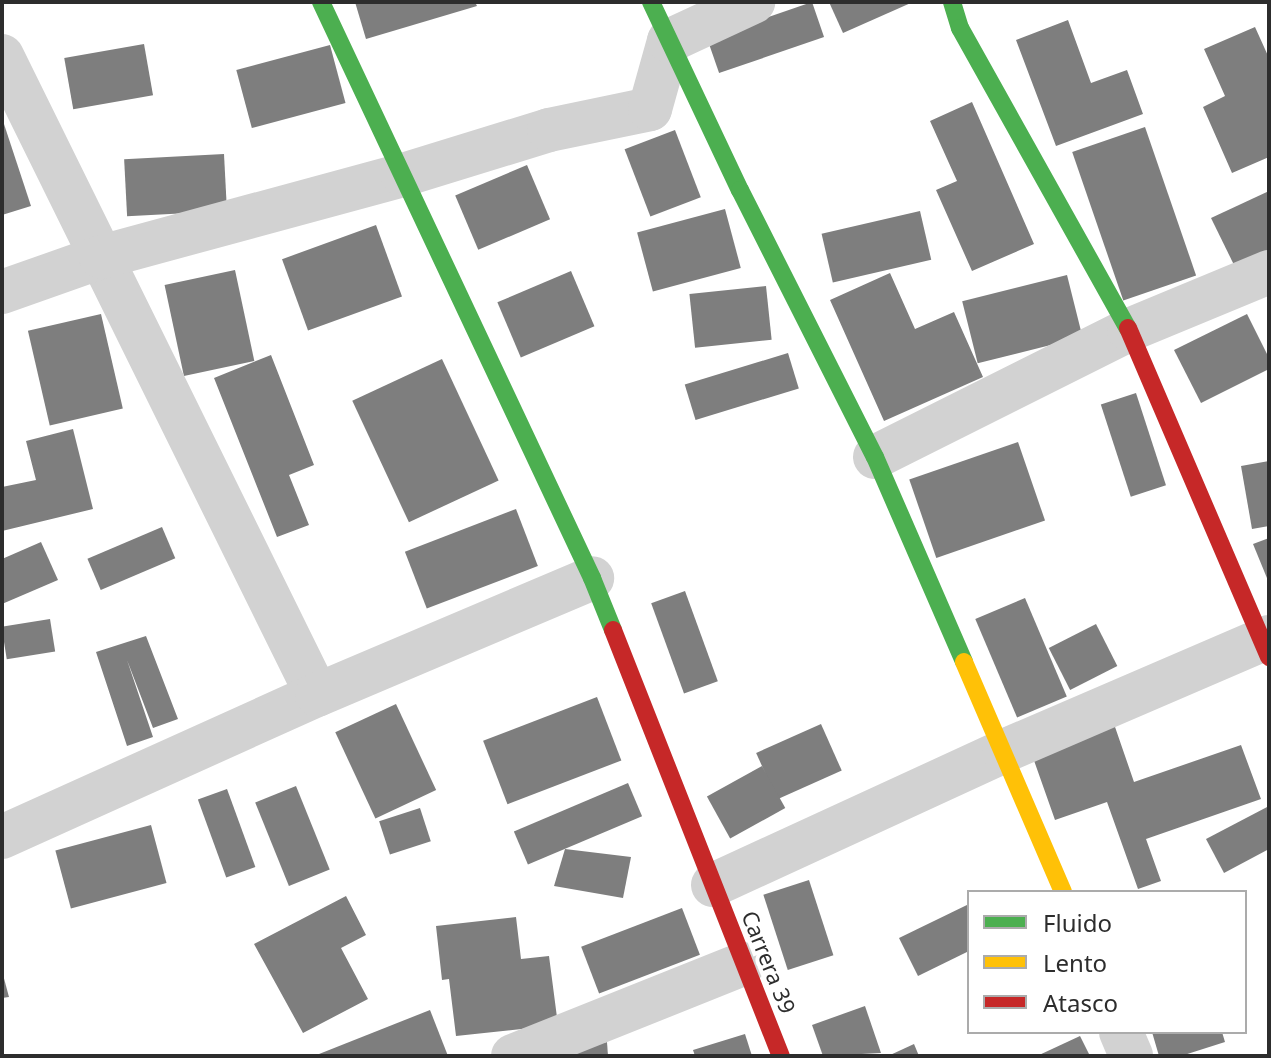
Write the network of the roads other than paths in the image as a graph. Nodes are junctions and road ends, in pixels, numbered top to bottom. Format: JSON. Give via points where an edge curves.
{"nodes":[{"id":1,"x":321,"y":2,"type":"edge"},
{"id":2,"x":651,"y":2,"type":"edge"},
{"id":3,"x":753,"y":2,"type":"edge"},
{"id":4,"x":952,"y":2,"type":"edge"},
{"id":5,"x":669,"y":41,"type":"junction"},
{"id":6,"x":2,"y":56,"type":"edge"},
{"id":7,"x":403,"y":175,"type":"junction"},
{"id":8,"x":101,"y":257,"type":"junction"},
{"id":9,"x":1269,"y":272,"type":"edge"},
{"id":10,"x":2,"y":292,"type":"edge"},
{"id":11,"x":1129,"y":330,"type":"junction"},
{"id":12,"x":875,"y":457,"type":"junction"},
{"id":13,"x":592,"y":578,"type":"junction"},
{"id":14,"x":1266,"y":645,"type":"edge"},
{"id":15,"x":317,"y":695,"type":"junction"},
{"id":16,"x":1004,"y":751,"type":"junction"},
{"id":17,"x":6,"y":824,"type":"edge"},
{"id":18,"x":713,"y":885,"type":"junction"},
{"id":19,"x":1062,"y":890,"type":"edge"},
{"id":20,"x":743,"y":964,"type":"junction"},
{"id":21,"x":1122,"y":1034,"type":"edge"},
{"id":22,"x":513,"y":1056,"type":"edge"},
{"id":23,"x":781,"y":1056,"type":"edge"},
{"id":24,"x":1131,"y":1056,"type":"edge"}],
"edges":[{"from":1,"to":7,"type":"street","name":"Carrera 39"},
{"from":2,"to":5,"type":"street"},
{"from":3,"to":5,"type":"street"},
{"from":4,"to":11,"type":"street","via":[[960,28]]},
{"from":5,"to":7,"type":"street","via":[[650,109],[549,130]]},
{"from":5,"to":12,"type":"street"},
{"from":6,"to":8,"type":"street"},
{"from":7,"to":8,"type":"street"},
{"from":7,"to":13,"type":"street","name":"Carrera 39"},
{"from":8,"to":10,"type":"street"},
{"from":8,"to":15,"type":"street"},
{"from":9,"to":11,"type":"street"},
{"from":11,"to":12,"type":"street"},
{"from":11,"to":14,"type":"street"},
{"from":12,"to":16,"type":"street"},
{"from":13,"to":15,"type":"street"},
{"from":13,"to":18,"type":"street","name":"Carrera 39"},
{"from":14,"to":16,"type":"street"},
{"from":15,"to":17,"type":"street"},
{"from":16,"to":18,"type":"street"},
{"from":16,"to":19,"type":"street"},
{"from":18,"to":20,"type":"street","name":"Carrera 39"},
{"from":20,"to":22,"type":"street"},
{"from":20,"to":23,"type":"street","name":"Carrera 39"},
{"from":21,"to":24,"type":"street"}]}
